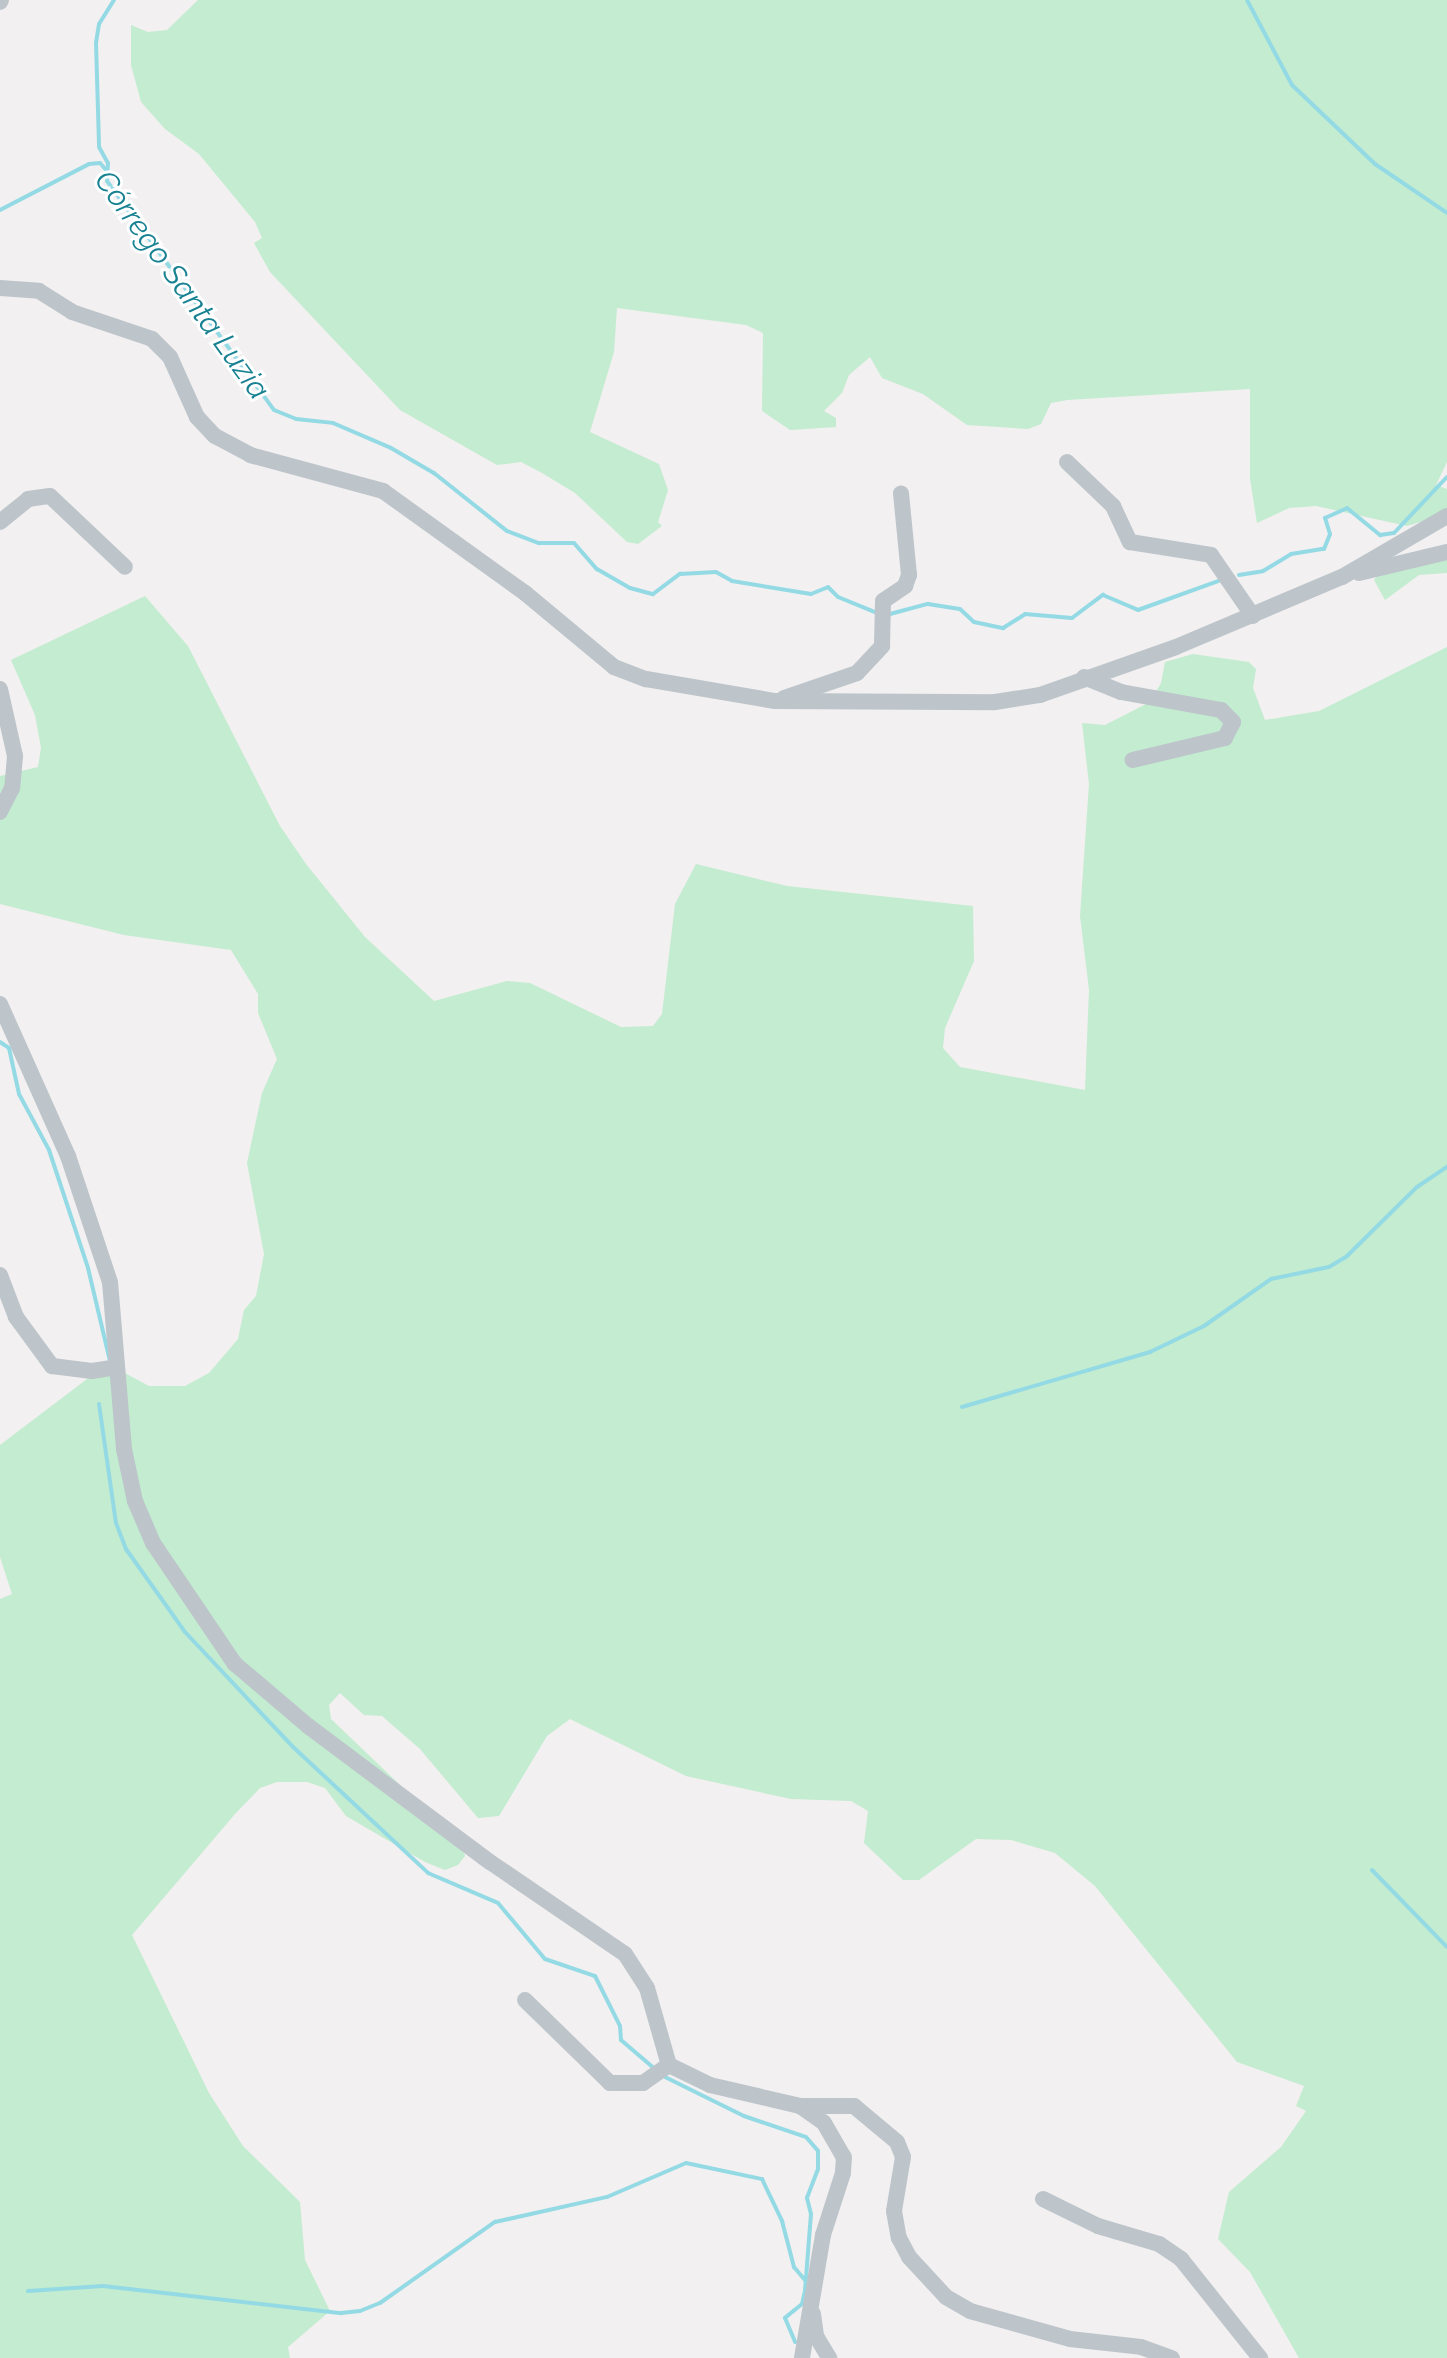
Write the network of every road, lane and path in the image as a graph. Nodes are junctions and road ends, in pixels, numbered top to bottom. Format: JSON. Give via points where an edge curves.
{"nodes":[{"id":1,"x":0,"y":288,"type":"edge"},
{"id":2,"x":1067,"y":462,"type":"dead end"},
{"id":3,"x":901,"y":493,"type":"dead end"},
{"id":4,"x":1447,"y":516,"type":"edge"},
{"id":5,"x":0,"y":522,"type":"edge"},
{"id":6,"x":1447,"y":552,"type":"edge"},
{"id":7,"x":125,"y":567,"type":"dead end"},
{"id":8,"x":1342,"y":577,"type":"junction"},
{"id":9,"x":1253,"y":616,"type":"junction"},
{"id":10,"x":1084,"y":677,"type":"junction"},
{"id":11,"x":0,"y":689,"type":"edge"},
{"id":12,"x":775,"y":701,"type":"junction"},
{"id":13,"x":1133,"y":760,"type":"dead end"},
{"id":14,"x":0,"y":812,"type":"edge"},
{"id":15,"x":0,"y":1004,"type":"edge"},
{"id":16,"x":0,"y":1275,"type":"edge"},
{"id":17,"x":117,"y":1367,"type":"junction"},
{"id":18,"x":525,"y":2000,"type":"dead end"},
{"id":19,"x":669,"y":2065,"type":"junction"},
{"id":20,"x":800,"y":2106,"type":"junction"},
{"id":21,"x":1043,"y":2199,"type":"dead end"},
{"id":22,"x":813,"y":2312,"type":"junction"},
{"id":23,"x":802,"y":2358,"type":"edge"},
{"id":24,"x":829,"y":2358,"type":"edge"},
{"id":25,"x":1172,"y":2358,"type":"edge"},
{"id":26,"x":1260,"y":2358,"type":"edge"}],
"edges":[{"from":1,"to":12,"type":"street","via":[[39,291],[72,312],[152,339],[170,357],[197,417],[215,436],[250,455],[383,491],[525,593],[614,667],[646,679]]},
{"from":2,"to":9,"type":"street","via":[[1113,506],[1130,542],[1211,555]]},
{"from":3,"to":12,"type":"street","via":[[909,575],[905,586],[883,601],[882,646],[857,673]]},
{"from":4,"to":8,"type":"street"},
{"from":5,"to":7,"type":"street","via":[[28,499],[50,496]]},
{"from":6,"to":8,"type":"street"},
{"from":8,"to":9,"type":"street"},
{"from":9,"to":10,"type":"street"},
{"from":10,"to":12,"type":"street","via":[[1019,701]]},
{"from":10,"to":13,"type":"street","via":[[1121,692],[1221,710],[1233,722],[1225,738]]},
{"from":11,"to":14,"type":"street","via":[[15,756],[12,788]]},
{"from":15,"to":17,"type":"street","via":[[59,1132],[110,1282]]},
{"from":16,"to":17,"type":"street","via":[[16,1317],[52,1366],[92,1371]]},
{"from":17,"to":19,"type":"street","via":[[135,1501],[153,1543],[235,1664],[308,1726],[490,1862],[625,1954],[647,1988]]},
{"from":18,"to":19,"type":"street","via":[[610,2083],[643,2083]]},
{"from":19,"to":20,"type":"street","via":[[710,2085]]},
{"from":20,"to":22,"type":"street","via":[[824,2123],[844,2157],[823,2235]]},
{"from":20,"to":25,"type":"street","via":[[854,2106],[897,2142],[903,2157],[896,2229],[909,2257],[946,2297],[970,2311],[1070,2339],[1141,2347]]},
{"from":21,"to":26,"type":"street","via":[[1098,2226],[1159,2244],[1181,2259]]},
{"from":22,"to":23,"type":"street"},
{"from":22,"to":24,"type":"street","via":[[816,2336]]}]}
